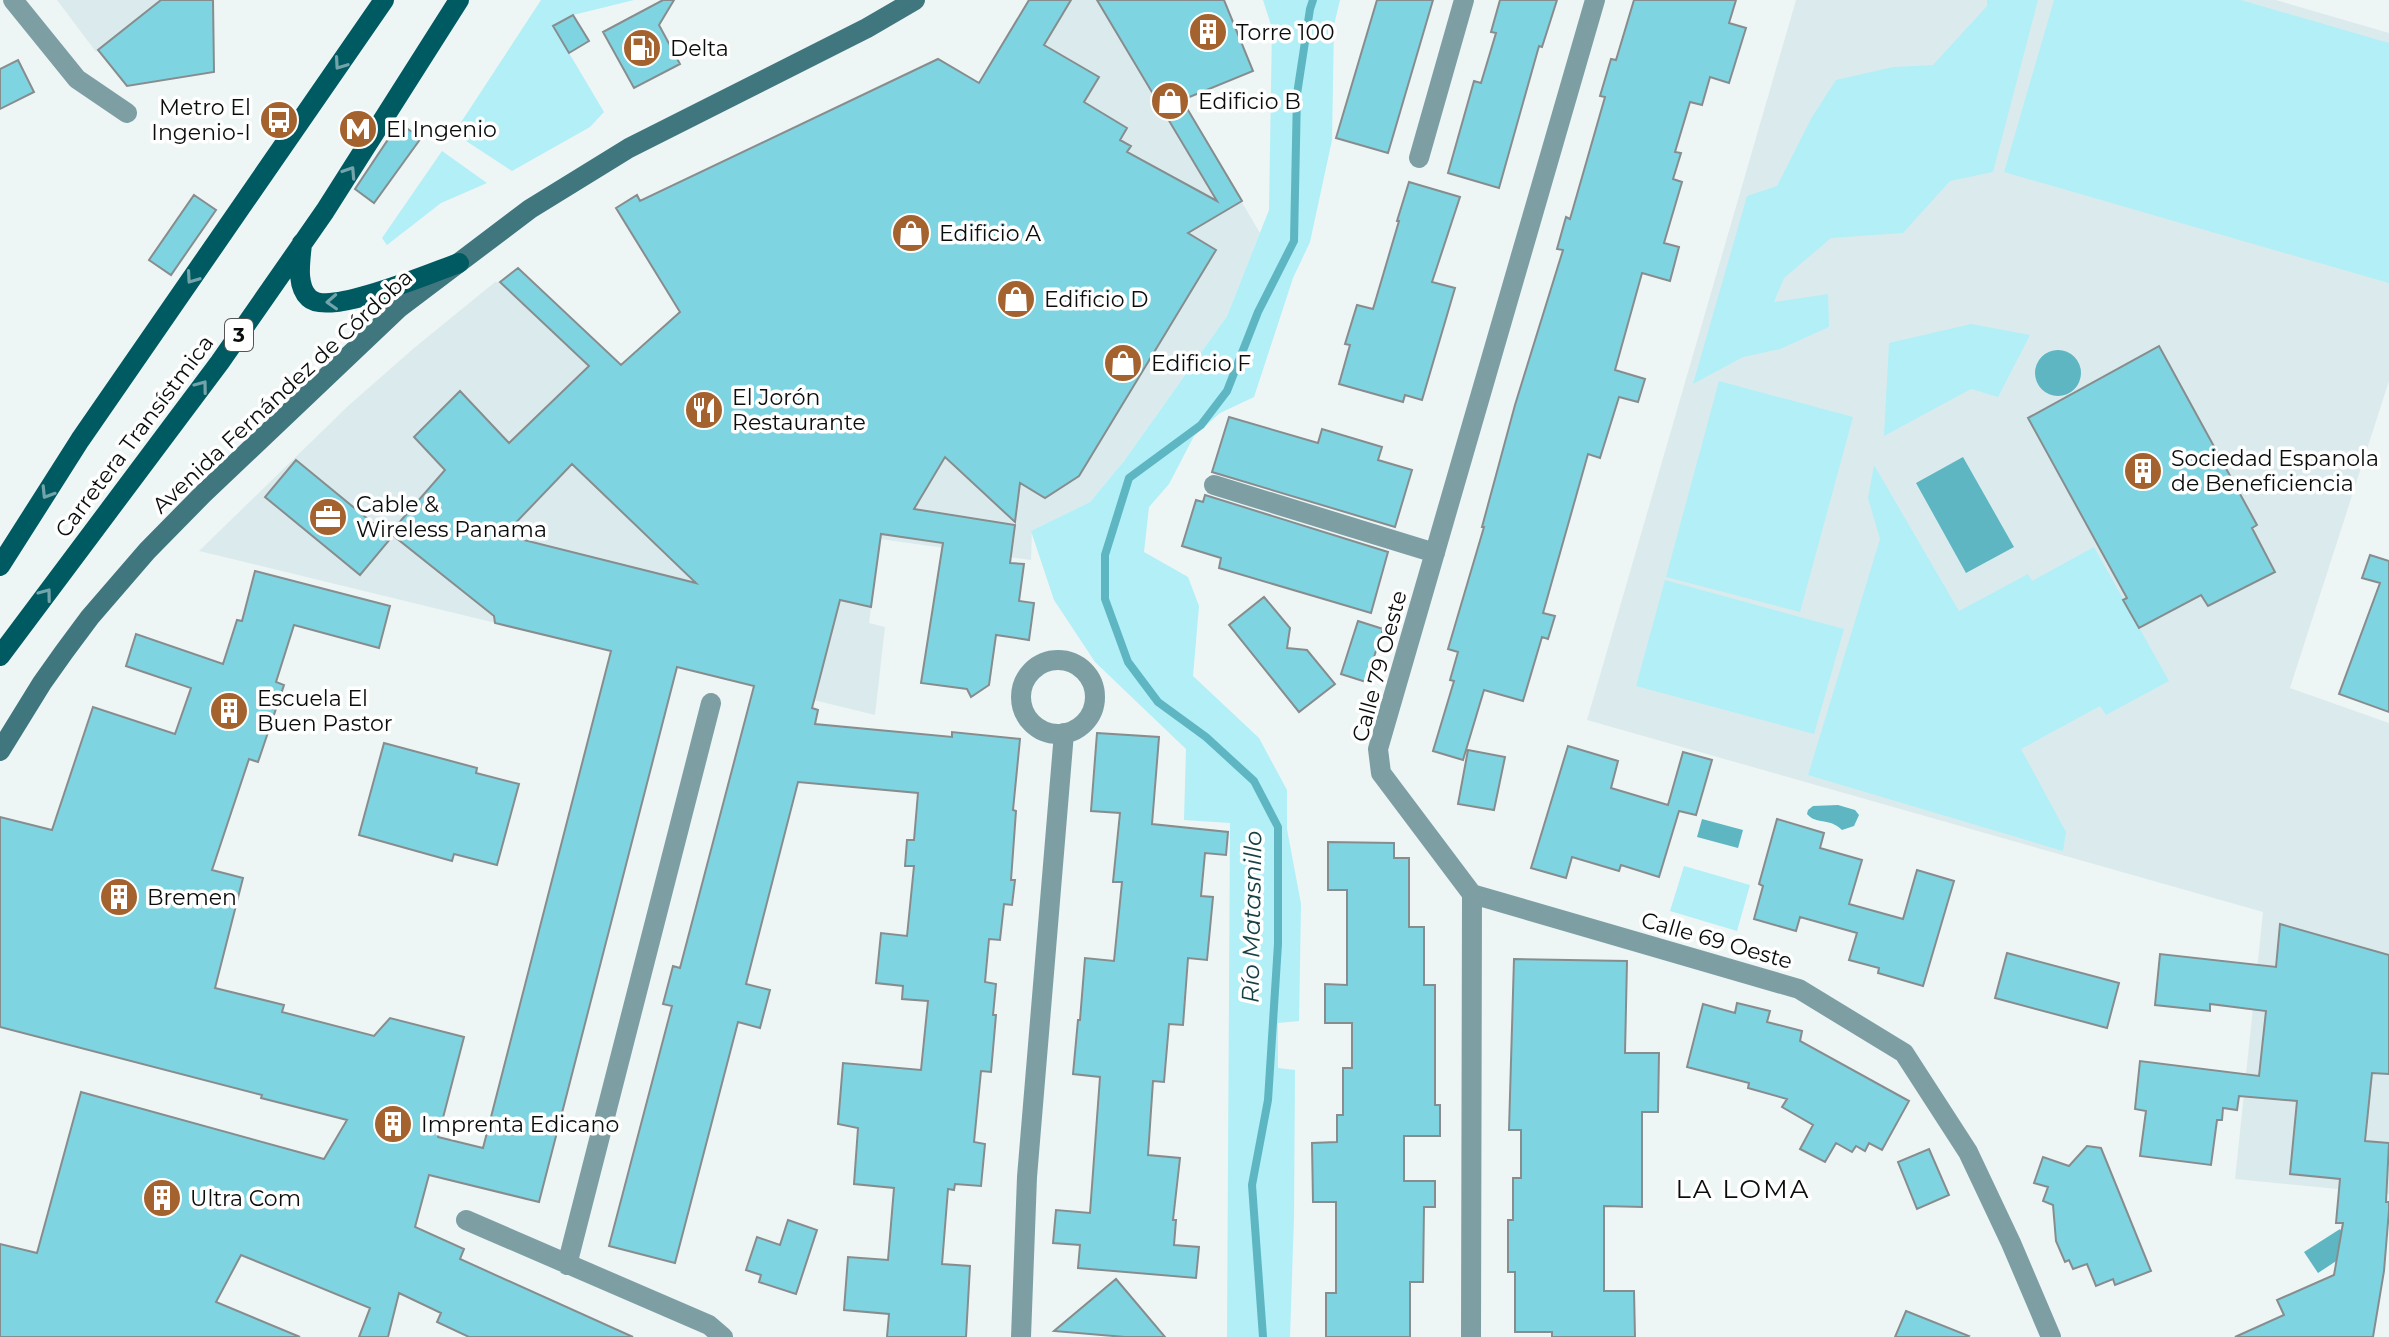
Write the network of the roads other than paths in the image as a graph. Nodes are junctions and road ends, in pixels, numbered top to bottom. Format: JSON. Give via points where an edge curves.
{"nodes":[{"id":1,"x":13,"y":0,"type":"edge"},
{"id":2,"x":384,"y":0,"type":"edge"},
{"id":3,"x":459,"y":0,"type":"edge"},
{"id":4,"x":915,"y":0,"type":"edge"},
{"id":5,"x":1464,"y":0,"type":"edge"},
{"id":6,"x":1595,"y":0,"type":"edge"},
{"id":7,"x":127,"y":113,"type":"dead end"},
{"id":8,"x":1419,"y":158,"type":"dead end"},
{"id":9,"x":302,"y":242,"type":"junction"},
{"id":10,"x":459,"y":263,"type":"junction"},
{"id":11,"x":1214,"y":485,"type":"dead end"},
{"id":12,"x":1435,"y":553,"type":"junction"},
{"id":13,"x":0,"y":566,"type":"edge"},
{"id":14,"x":0,"y":656,"type":"edge"},
{"id":15,"x":711,"y":703,"type":"dead end"},
{"id":16,"x":1064,"y":733,"type":"dead end"},
{"id":17,"x":0,"y":751,"type":"edge"},
{"id":18,"x":1472,"y":894,"type":"junction"},
{"id":19,"x":466,"y":1220,"type":"dead end"},
{"id":20,"x":567,"y":1265,"type":"junction"},
{"id":21,"x":723,"y":1337,"type":"edge"},
{"id":22,"x":1021,"y":1337,"type":"edge"},
{"id":23,"x":1471,"y":1337,"type":"edge"},
{"id":24,"x":2051,"y":1337,"type":"edge"}],
"edges":[{"from":1,"to":7,"type":"street","via":[[77,79]]},
{"from":2,"to":13,"type":"main road","name":"Carretera Transístmica","one_way":true,"via":[[80,440]]},
{"from":9,"to":3,"type":"main road","name":"Carretera Transístmica","number":"3","one_way":true},
{"from":4,"to":10,"type":"main road","name":"Avenida Fernández de Córdoba","via":[[629,148],[530,209]]},
{"from":5,"to":8,"type":"street"},
{"from":6,"to":12,"type":"street","name":"Calle 79 Oeste"},
{"from":10,"to":9,"type":"main road","one_way":true,"via":[[353,300],[319,303],[303,289]]},
{"from":14,"to":9,"type":"main road","name":"Carretera Transístmica","number":"3","one_way":true,"via":[[220,362]]},
{"from":10,"to":17,"type":"main road","name":"Avenida Fernández de Córdoba","via":[[399,308],[147,551],[64,652]]},
{"from":11,"to":12,"type":"street"},
{"from":12,"to":18,"type":"street","name":"Calle 79 Oeste","via":[[1378,749],[1381,773]]},
{"from":15,"to":20,"type":"street"},
{"from":16,"to":22,"type":"street","via":[[1027,1177]]},
{"from":18,"to":23,"type":"street"},
{"from":18,"to":24,"type":"street","name":"Calle 69 Oeste","via":[[1799,989],[1904,1053],[1968,1152]]},
{"from":19,"to":20,"type":"street"},
{"from":20,"to":21,"type":"street","via":[[709,1325]]}]}
